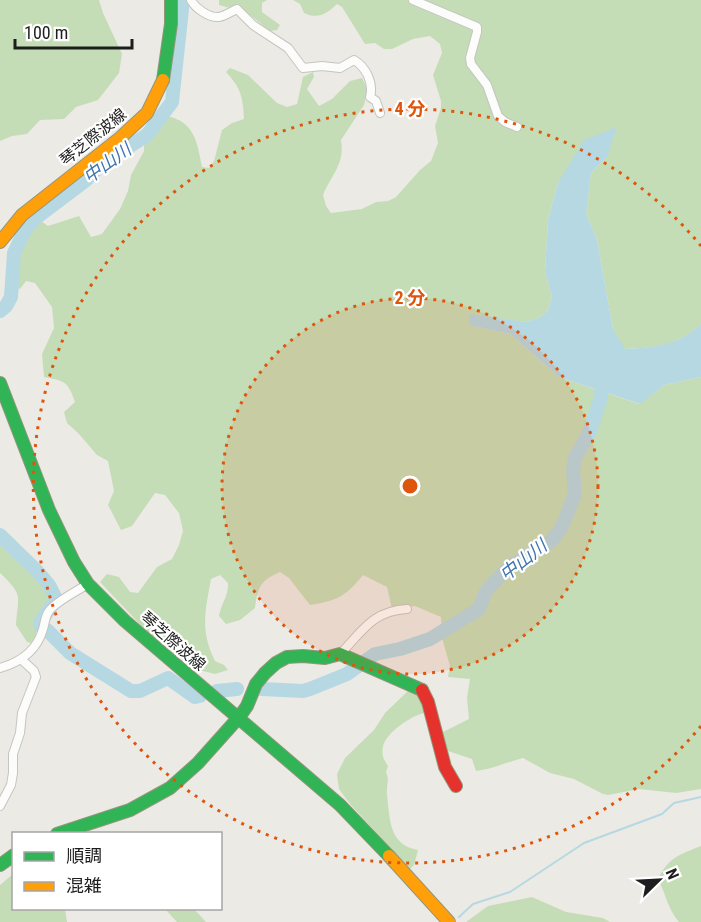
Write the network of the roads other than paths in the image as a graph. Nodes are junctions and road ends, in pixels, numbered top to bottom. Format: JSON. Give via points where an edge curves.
{"nodes":[{"id":1,"x":171,"y":0,"type":"edge"},
{"id":2,"x":191,"y":0,"type":"edge"},
{"id":3,"x":413,"y":0,"type":"edge"},
{"id":4,"x":380,"y":112,"type":"dead end"},
{"id":5,"x":517,"y":128,"type":"dead end"},
{"id":6,"x":0,"y":242,"type":"edge"},
{"id":7,"x":0,"y":383,"type":"edge"},
{"id":8,"x":87,"y":584,"type":"junction"},
{"id":9,"x":407,"y":609,"type":"dead end"},
{"id":10,"x":340,"y":654,"type":"junction"},
{"id":11,"x":22,"y":660,"type":"junction"},
{"id":12,"x":0,"y":668,"type":"edge"},
{"id":13,"x":238,"y":718,"type":"junction"},
{"id":14,"x":456,"y":786,"type":"dead end"},
{"id":15,"x":0,"y":806,"type":"edge"},
{"id":16,"x":63,"y":832,"type":"edge"},
{"id":17,"x":449,"y":922,"type":"edge"}],
"edges":[{"from":1,"to":6,"type":"main road","name":"琴芝際波線","via":[[164,78],[147,113],[22,215]]},
{"from":2,"to":4,"type":"street","via":[[197,9],[220,17],[237,9],[288,48],[303,68],[335,69],[354,60],[358,62],[371,81],[370,97]]},
{"from":3,"to":5,"type":"street","via":[[477,27],[471,64],[487,85],[498,116]]},
{"from":7,"to":8,"type":"main road","name":"琴芝際波線","via":[[49,510]]},
{"from":8,"to":11,"type":"street","via":[[52,607],[39,640]]},
{"from":8,"to":13,"type":"main road","name":"琴芝際波線"},
{"from":9,"to":10,"type":"street","via":[[371,621]]},
{"from":10,"to":13,"type":"main road","via":[[330,658],[302,654],[280,660],[255,687],[252,699]]},
{"from":10,"to":14,"type":"main road","via":[[424,692],[445,767]]},
{"from":11,"to":12,"type":"street"},
{"from":11,"to":15,"type":"street","via":[[36,677],[22,713],[11,785]]},
{"from":13,"to":16,"type":"main road","via":[[162,794]]},
{"from":13,"to":17,"type":"main road","name":"琴芝際波線","via":[[366,830]]}]}
